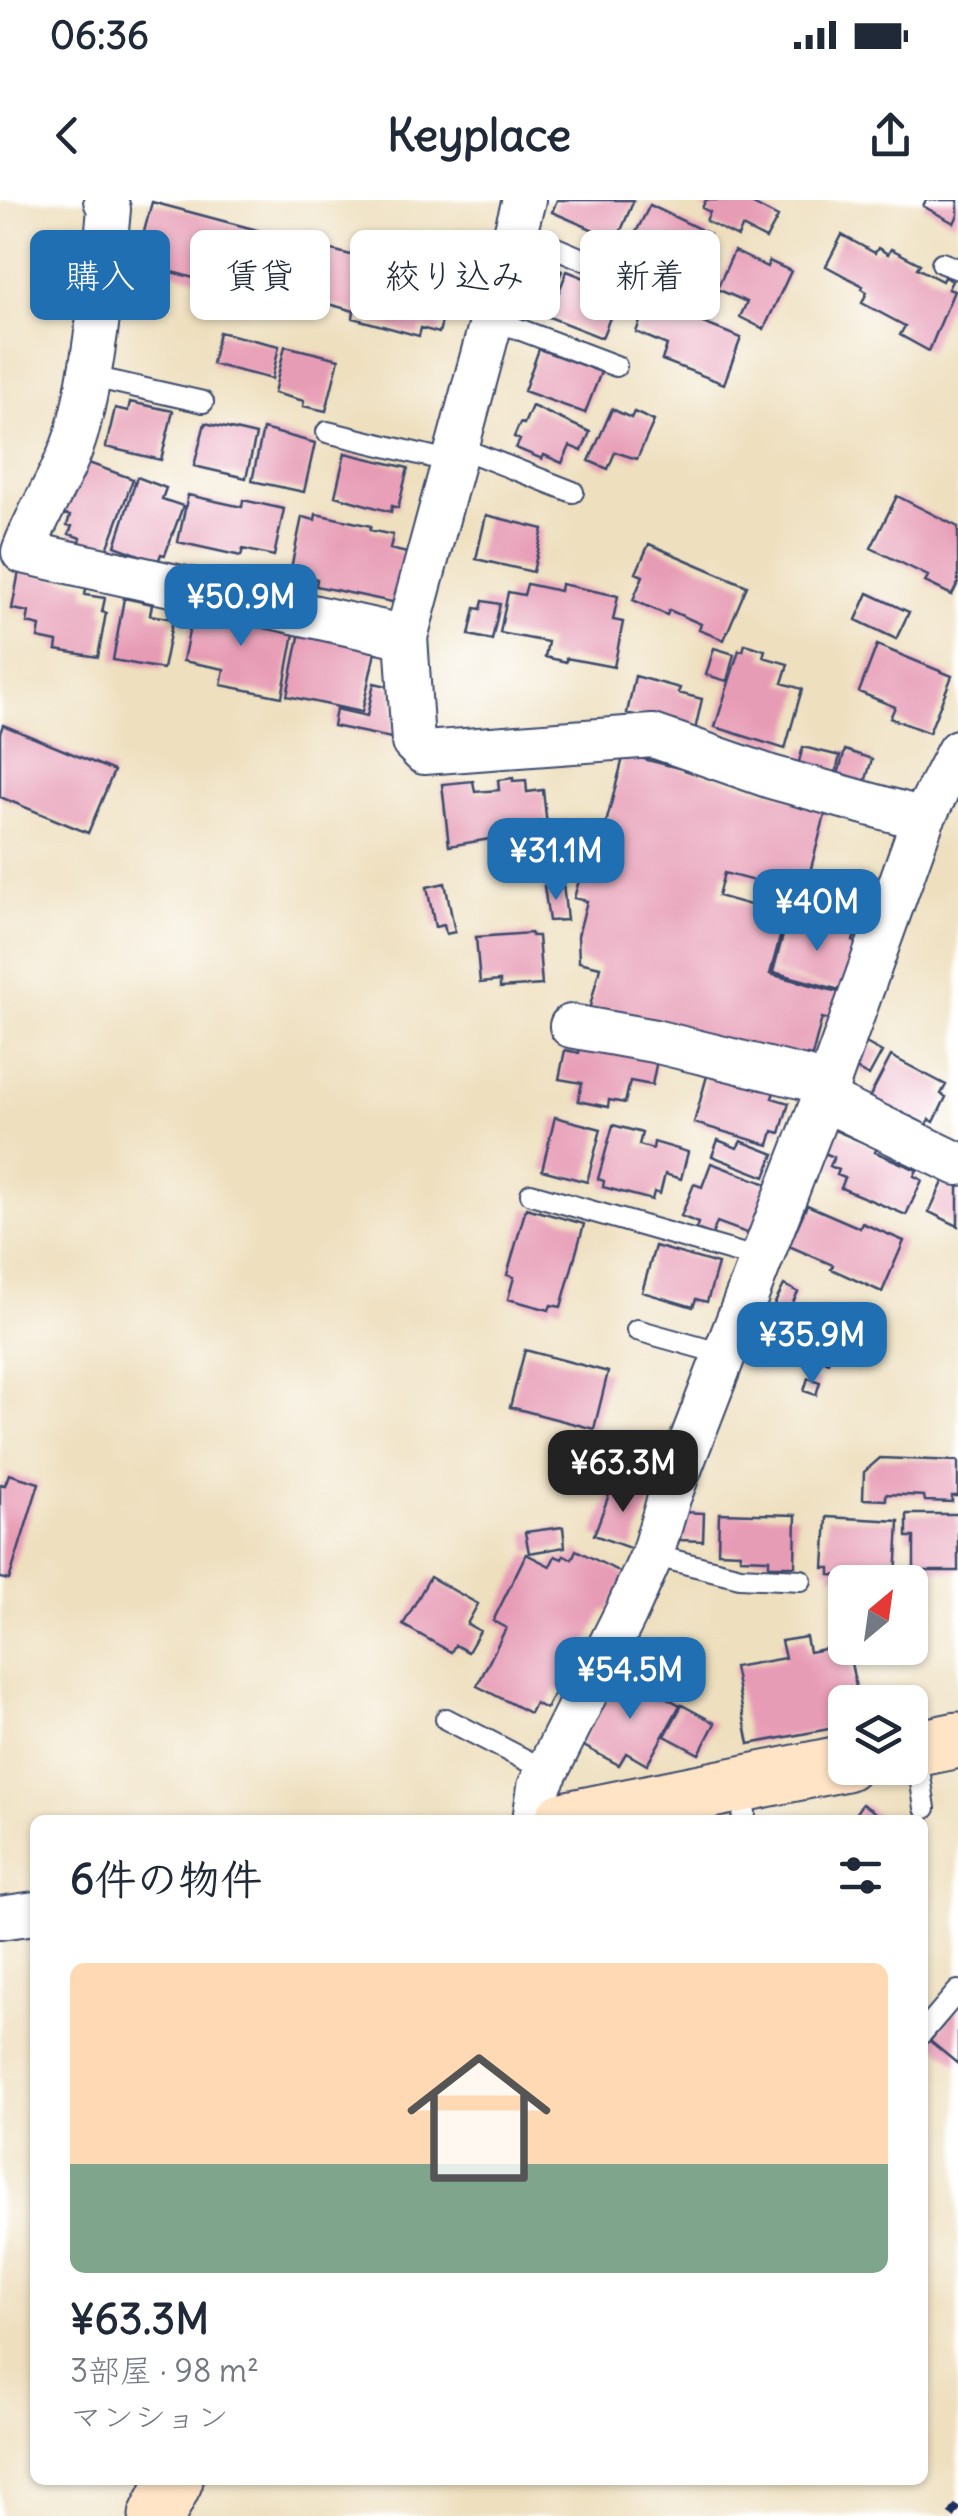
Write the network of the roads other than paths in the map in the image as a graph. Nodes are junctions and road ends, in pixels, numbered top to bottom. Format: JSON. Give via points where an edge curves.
{"nodes":[{"id":1,"x":105,"y":200,"type":"edge"},
{"id":2,"x":520,"y":216,"type":"edge"},
{"id":3,"x":580,"y":248,"type":"edge"},
{"id":4,"x":492,"y":320,"type":"edge"},
{"id":5,"x":495,"y":320,"type":"edge"},
{"id":6,"x":616,"y":366,"type":"dead end"},
{"id":7,"x":88,"y":376,"type":"junction"},
{"id":8,"x":203,"y":402,"type":"dead end"},
{"id":9,"x":327,"y":432,"type":"dead end"},
{"id":10,"x":456,"y":454,"type":"junction"},
{"id":11,"x":573,"y":492,"type":"dead end"},
{"id":12,"x":406,"y":637,"type":"junction"},
{"id":13,"x":958,"y":751,"type":"edge"},
{"id":14,"x":923,"y":819,"type":"junction"},
{"id":15,"x":571,"y":1026,"type":"dead end"},
{"id":16,"x":826,"y":1092,"type":"junction"},
{"id":17,"x":958,"y":1164,"type":"edge"},
{"id":18,"x":532,"y":1194,"type":"dead end"},
{"id":19,"x":763,"y":1260,"type":"junction"},
{"id":20,"x":637,"y":1330,"type":"dead end"},
{"id":21,"x":723,"y":1354,"type":"junction"},
{"id":22,"x":652,"y":1556,"type":"junction"},
{"id":23,"x":801,"y":1580,"type":"dead end"},
{"id":24,"x":446,"y":1719,"type":"dead end"},
{"id":25,"x":828,"y":1770,"type":"edge"},
{"id":26,"x":926,"y":1785,"type":"edge"},
{"id":27,"x":555,"y":1795,"type":"edge"},
{"id":28,"x":743,"y":1802,"type":"edge"},
{"id":29,"x":925,"y":1808,"type":"dead end"},
{"id":30,"x":535,"y":1815,"type":"edge"},
{"id":31,"x":30,"y":1914,"type":"edge"},
{"id":32,"x":0,"y":1918,"type":"edge"},
{"id":33,"x":958,"y":1991,"type":"edge"},
{"id":34,"x":928,"y":2026,"type":"edge"},
{"id":35,"x":172,"y":2485,"type":"edge"},
{"id":36,"x":157,"y":2516,"type":"edge"}],
"edges":[{"from":1,"to":7,"type":"street","via":[[102,289]]},
{"from":2,"to":3,"type":"lane"},
{"from":4,"to":10,"type":"street"},
{"from":5,"to":6,"type":"lane"},
{"from":7,"to":8,"type":"lane"},
{"from":7,"to":12,"type":"street","via":[[76,434],[24,552]]},
{"from":9,"to":10,"type":"lane"},
{"from":10,"to":11,"type":"lane"},
{"from":10,"to":12,"type":"street"},
{"from":12,"to":14,"type":"street","via":[[413,742],[424,753],[652,736]]},
{"from":13,"to":14,"type":"street"},
{"from":14,"to":16,"type":"street"},
{"from":15,"to":16,"type":"street","via":[[654,1041]]},
{"from":16,"to":17,"type":"street"},
{"from":16,"to":19,"type":"street"},
{"from":18,"to":19,"type":"lane"},
{"from":19,"to":21,"type":"street"},
{"from":20,"to":21,"type":"lane"},
{"from":21,"to":22,"type":"street"},
{"from":22,"to":23,"type":"lane","via":[[740,1577]]},
{"from":22,"to":27,"type":"street"},
{"from":24,"to":27,"type":"lane"},
{"from":25,"to":28,"type":"street"},
{"from":26,"to":29,"type":"lane"},
{"from":27,"to":28,"type":"street"},
{"from":27,"to":30,"type":"street","via":[[538,1787]]},
{"from":31,"to":32,"type":"street"},
{"from":33,"to":34,"type":"lane"},
{"from":35,"to":36,"type":"street"}]}
